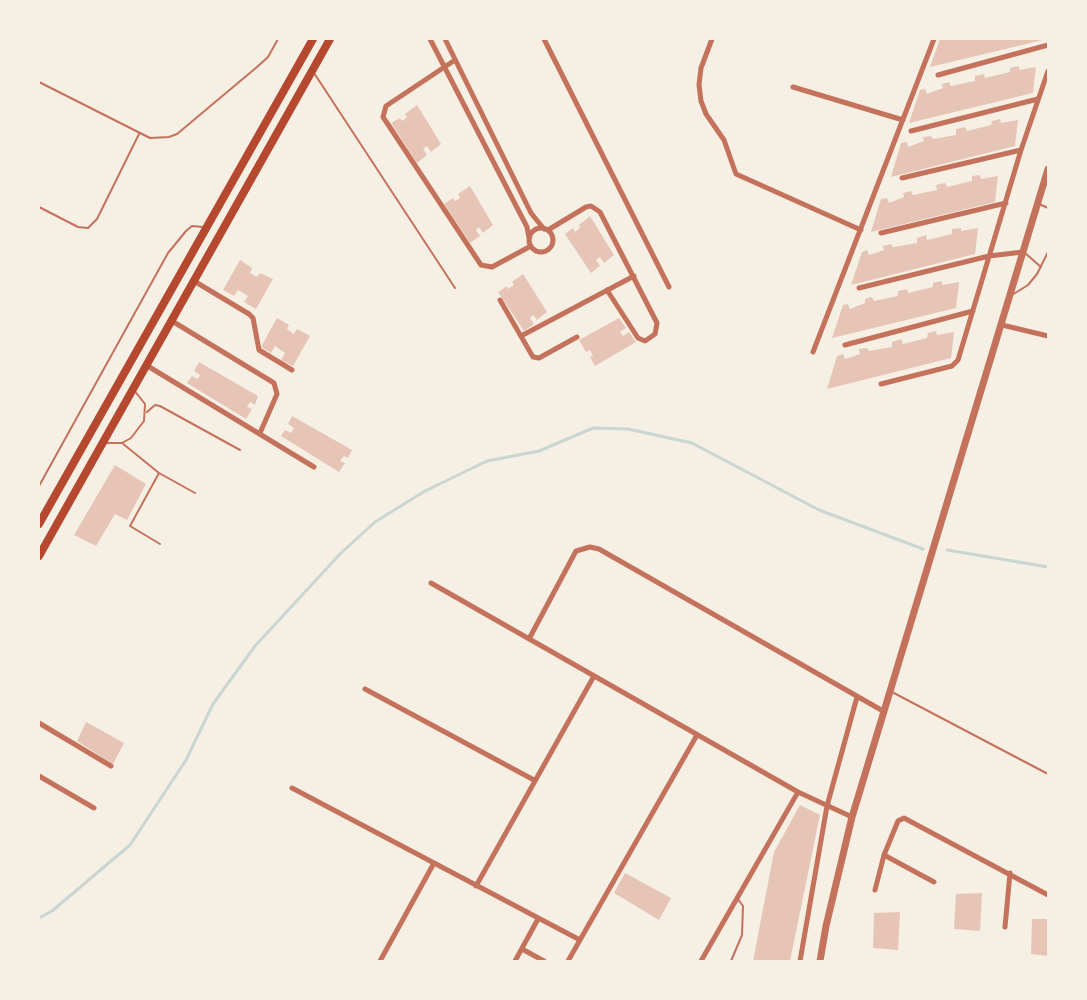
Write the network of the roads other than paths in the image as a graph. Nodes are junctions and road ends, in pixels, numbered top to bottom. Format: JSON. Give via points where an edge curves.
{"nodes":[{"id":1,"x":278,"y":39,"type":"edge"},
{"id":2,"x":313,"y":39,"type":"edge"},
{"id":3,"x":330,"y":39,"type":"edge"},
{"id":4,"x":430,"y":39,"type":"edge"},
{"id":5,"x":445,"y":39,"type":"edge"},
{"id":6,"x":544,"y":39,"type":"edge"},
{"id":7,"x":712,"y":39,"type":"edge"},
{"id":8,"x":934,"y":39,"type":"edge"},
{"id":9,"x":1048,"y":45,"type":"edge"},
{"id":10,"x":455,"y":60,"type":"junction"},
{"id":11,"x":445,"y":66,"type":"junction"},
{"id":12,"x":312,"y":70,"type":"junction"},
{"id":13,"x":1048,"y":71,"type":"edge"},
{"id":14,"x":938,"y":75,"type":"dead end"},
{"id":15,"x":39,"y":82,"type":"edge"},
{"id":16,"x":793,"y":87,"type":"dead end"},
{"id":17,"x":1038,"y":99,"type":"junction"},
{"id":18,"x":903,"y":120,"type":"junction"},
{"id":19,"x":911,"y":131,"type":"dead end"},
{"id":20,"x":140,"y":134,"type":"junction"},
{"id":21,"x":1022,"y":150,"type":"junction"},
{"id":22,"x":1048,"y":168,"type":"edge"},
{"id":23,"x":902,"y":178,"type":"dead end"},
{"id":24,"x":1006,"y":203,"type":"junction"},
{"id":25,"x":1037,"y":203,"type":"junction"},
{"id":26,"x":39,"y":207,"type":"edge"},
{"id":27,"x":1048,"y":208,"type":"edge"},
{"id":28,"x":209,"y":227,"type":"junction"},
{"id":29,"x":546,"y":230,"type":"junction"},
{"id":30,"x":861,"y":230,"type":"junction"},
{"id":31,"x":881,"y":233,"type":"dead end"},
{"id":32,"x":530,"y":238,"type":"junction"},
{"id":33,"x":531,"y":246,"type":"junction"},
{"id":34,"x":1023,"y":252,"type":"junction"},
{"id":35,"x":1048,"y":252,"type":"edge"},
{"id":36,"x":989,"y":256,"type":"junction"},
{"id":37,"x":1041,"y":267,"type":"junction"},
{"id":38,"x":634,"y":276,"type":"junction"},
{"id":39,"x":194,"y":281,"type":"junction"},
{"id":40,"x":669,"y":287,"type":"dead end"},
{"id":41,"x":455,"y":288,"type":"dead end"},
{"id":42,"x":859,"y":288,"type":"dead end"},
{"id":43,"x":607,"y":290,"type":"junction"},
{"id":44,"x":1010,"y":296,"type":"junction"},
{"id":45,"x":500,"y":300,"type":"dead end"},
{"id":46,"x":973,"y":311,"type":"junction"},
{"id":47,"x":172,"y":321,"type":"junction"},
{"id":48,"x":1002,"y":325,"type":"junction"},
{"id":49,"x":521,"y":336,"type":"junction"},
{"id":50,"x":1048,"y":336,"type":"edge"},
{"id":51,"x":577,"y":338,"type":"dead end"},
{"id":52,"x":846,"y":345,"type":"dead end"},
{"id":53,"x":813,"y":352,"type":"dead end"},
{"id":54,"x":146,"y":365,"type":"junction"},
{"id":55,"x":292,"y":370,"type":"dead end"},
{"id":56,"x":880,"y":384,"type":"dead end"},
{"id":57,"x":132,"y":389,"type":"junction"},
{"id":58,"x":147,"y":412,"type":"junction"},
{"id":59,"x":260,"y":433,"type":"junction"},
{"id":60,"x":102,"y":443,"type":"junction"},
{"id":61,"x":122,"y":443,"type":"junction"},
{"id":62,"x":240,"y":450,"type":"dead end"},
{"id":63,"x":314,"y":467,"type":"dead end"},
{"id":64,"x":159,"y":473,"type":"junction"},
{"id":65,"x":39,"y":486,"type":"edge"},
{"id":66,"x":195,"y":493,"type":"dead end"},
{"id":67,"x":39,"y":524,"type":"edge"},
{"id":68,"x":160,"y":544,"type":"dead end"},
{"id":69,"x":39,"y":556,"type":"edge"},
{"id":70,"x":430,"y":583,"type":"dead end"},
{"id":71,"x":529,"y":639,"type":"junction"},
{"id":72,"x":594,"y":676,"type":"junction"},
{"id":73,"x":365,"y":689,"type":"dead end"},
{"id":74,"x":889,"y":690,"type":"junction"},
{"id":75,"x":857,"y":698,"type":"junction"},
{"id":76,"x":883,"y":711,"type":"junction"},
{"id":77,"x":39,"y":723,"type":"edge"},
{"id":78,"x":697,"y":735,"type":"junction"},
{"id":79,"x":111,"y":766,"type":"dead end"},
{"id":80,"x":1048,"y":774,"type":"edge"},
{"id":81,"x":39,"y":776,"type":"edge"},
{"id":82,"x":534,"y":780,"type":"junction"},
{"id":83,"x":292,"y":788,"type":"dead end"},
{"id":84,"x":798,"y":792,"type":"junction"},
{"id":85,"x":827,"y":806,"type":"junction"},
{"id":86,"x":94,"y":808,"type":"dead end"},
{"id":87,"x":852,"y":817,"type":"junction"},
{"id":88,"x":884,"y":855,"type":"junction"},
{"id":89,"x":434,"y":863,"type":"junction"},
{"id":90,"x":1010,"y":873,"type":"junction"},
{"id":91,"x":934,"y":882,"type":"dead end"},
{"id":92,"x":476,"y":886,"type":"junction"},
{"id":93,"x":874,"y":890,"type":"dead end"},
{"id":94,"x":1048,"y":895,"type":"edge"},
{"id":95,"x":737,"y":898,"type":"junction"},
{"id":96,"x":538,"y":919,"type":"junction"},
{"id":97,"x":1005,"y":927,"type":"dead end"},
{"id":98,"x":580,"y":940,"type":"junction"},
{"id":99,"x":522,"y":949,"type":"junction"},
{"id":100,"x":380,"y":961,"type":"edge"},
{"id":101,"x":515,"y":961,"type":"edge"},
{"id":102,"x":544,"y":961,"type":"edge"},
{"id":103,"x":568,"y":961,"type":"edge"},
{"id":104,"x":701,"y":961,"type":"edge"},
{"id":105,"x":731,"y":961,"type":"edge"},
{"id":106,"x":800,"y":961,"type":"edge"},
{"id":107,"x":820,"y":961,"type":"edge"}],
"edges":[{"from":1,"to":20,"type":"lane","via":[[268,57],[177,134],[158,139]]},
{"from":2,"to":28,"type":"main road"},
{"from":3,"to":12,"type":"main road"},
{"from":4,"to":11,"type":"street"},
{"from":5,"to":10,"type":"street"},
{"from":6,"to":40,"type":"street"},
{"from":7,"to":30,"type":"street","via":[[701,68],[701,101],[724,140],[732,168],[742,178]]},
{"from":8,"to":18,"type":"street"},
{"from":9,"to":14,"type":"street"},
{"from":10,"to":11,"type":"street"},
{"from":10,"to":29,"type":"street","via":[[531,213]]},
{"from":11,"to":32,"type":"street"},
{"from":11,"to":33,"type":"street","via":[[386,106],[383,117],[481,265],[492,267]]},
{"from":12,"to":39,"type":"main road"},
{"from":12,"to":41,"type":"lane"},
{"from":13,"to":17,"type":"street"},
{"from":15,"to":20,"type":"lane"},
{"from":16,"to":18,"type":"street"},
{"from":17,"to":19,"type":"street"},
{"from":17,"to":21,"type":"street"},
{"from":18,"to":30,"type":"street"},
{"from":20,"to":26,"type":"lane","via":[[97,219],[88,228],[78,227]]},
{"from":21,"to":23,"type":"street"},
{"from":21,"to":24,"type":"street"},
{"from":22,"to":25,"type":"street"},
{"from":24,"to":31,"type":"street"},
{"from":24,"to":36,"type":"street"},
{"from":25,"to":27,"type":"lane"},
{"from":25,"to":34,"type":"street"},
{"from":28,"to":65,"type":"lane","via":[[192,226],[177,239]]},
{"from":28,"to":67,"type":"main road"},
{"from":29,"to":32,"type":"street","via":[[537,229]]},
{"from":29,"to":33,"type":"street","via":[[553,241],[550,248],[540,252]]},
{"from":29,"to":38,"type":"street","via":[[586,207],[596,208]]},
{"from":30,"to":53,"type":"street"},
{"from":32,"to":33,"type":"street"},
{"from":34,"to":36,"type":"street"},
{"from":34,"to":37,"type":"lane"},
{"from":34,"to":44,"type":"street"},
{"from":35,"to":37,"type":"lane"},
{"from":36,"to":42,"type":"street"},
{"from":36,"to":46,"type":"street"},
{"from":37,"to":44,"type":"lane","via":[[1028,285]]},
{"from":38,"to":43,"type":"street"},
{"from":38,"to":43,"type":"street","via":[[657,323],[655,334],[645,341],[638,338]]},
{"from":39,"to":47,"type":"main road"},
{"from":39,"to":55,"type":"street","via":[[249,314],[259,350]]},
{"from":43,"to":49,"type":"street"},
{"from":44,"to":48,"type":"street"},
{"from":45,"to":49,"type":"street"},
{"from":46,"to":52,"type":"street"},
{"from":46,"to":56,"type":"street","via":[[962,354],[952,366]]},
{"from":47,"to":54,"type":"main road"},
{"from":47,"to":59,"type":"street","via":[[274,383],[277,394]]},
{"from":48,"to":50,"type":"street"},
{"from":48,"to":74,"type":"street"},
{"from":49,"to":51,"type":"street","via":[[535,358]]},
{"from":54,"to":57,"type":"main road"},
{"from":54,"to":59,"type":"street"},
{"from":57,"to":58,"type":"lane","via":[[141,396]]},
{"from":57,"to":60,"type":"main road"},
{"from":58,"to":61,"type":"lane","via":[[138,431]]},
{"from":58,"to":62,"type":"lane","via":[[155,405],[160,406]]},
{"from":59,"to":63,"type":"street"},
{"from":60,"to":61,"type":"lane"},
{"from":60,"to":69,"type":"main road"},
{"from":61,"to":64,"type":"lane"},
{"from":64,"to":66,"type":"lane"},
{"from":64,"to":68,"type":"lane","via":[[130,526]]},
{"from":70,"to":71,"type":"street"},
{"from":71,"to":72,"type":"street"},
{"from":71,"to":75,"type":"street","via":[[576,551],[582,547],[599,549]]},
{"from":72,"to":78,"type":"street"},
{"from":72,"to":82,"type":"street"},
{"from":73,"to":82,"type":"street"},
{"from":74,"to":76,"type":"street"},
{"from":74,"to":80,"type":"lane"},
{"from":75,"to":76,"type":"street"},
{"from":75,"to":85,"type":"street"},
{"from":76,"to":87,"type":"street"},
{"from":77,"to":79,"type":"street"},
{"from":78,"to":84,"type":"street"},
{"from":78,"to":98,"type":"street"},
{"from":81,"to":86,"type":"street"},
{"from":82,"to":92,"type":"street"},
{"from":83,"to":89,"type":"street"},
{"from":84,"to":85,"type":"street"},
{"from":84,"to":95,"type":"street"},
{"from":85,"to":87,"type":"street"},
{"from":85,"to":106,"type":"street"},
{"from":87,"to":107,"type":"street"},
{"from":88,"to":90,"type":"street","via":[[898,821],[904,818]]},
{"from":88,"to":91,"type":"street"},
{"from":88,"to":93,"type":"street"},
{"from":89,"to":92,"type":"street"},
{"from":89,"to":100,"type":"street"},
{"from":90,"to":94,"type":"street"},
{"from":90,"to":97,"type":"street"},
{"from":92,"to":96,"type":"street"},
{"from":95,"to":104,"type":"street"},
{"from":95,"to":105,"type":"lane","via":[[743,906],[742,935]]},
{"from":96,"to":98,"type":"street"},
{"from":96,"to":99,"type":"street"},
{"from":98,"to":103,"type":"street"},
{"from":99,"to":101,"type":"street"},
{"from":99,"to":102,"type":"street"}]}
